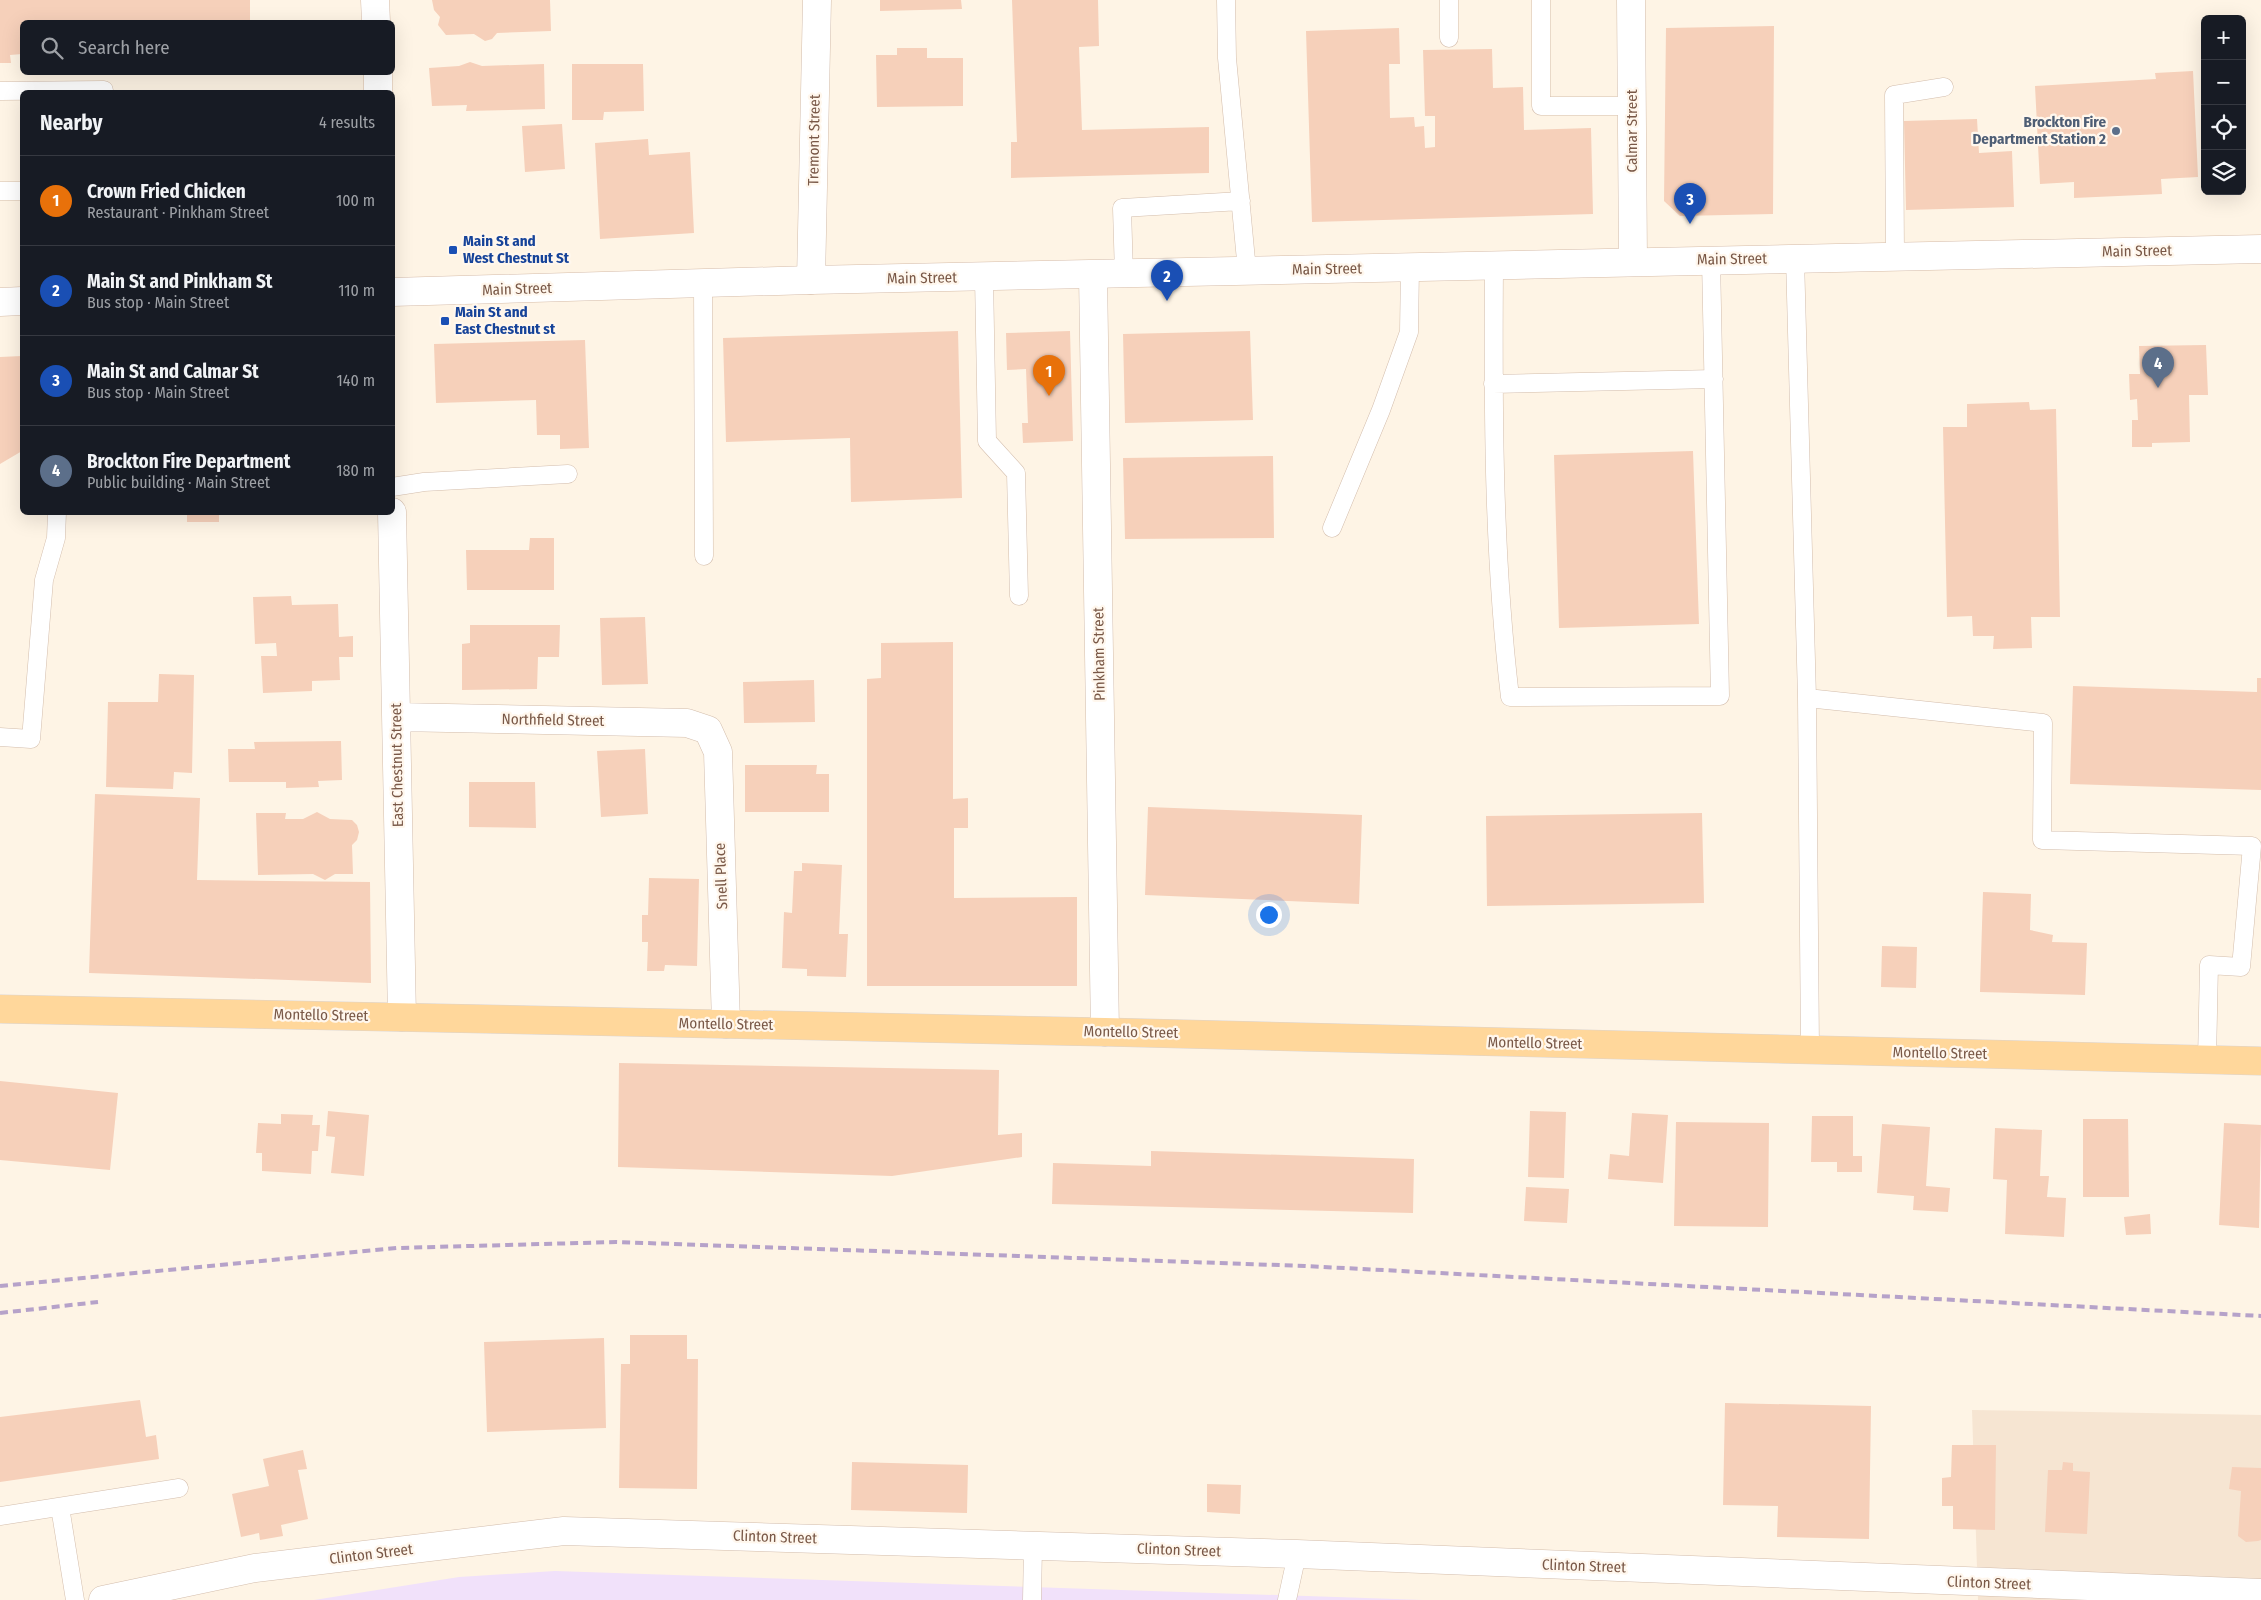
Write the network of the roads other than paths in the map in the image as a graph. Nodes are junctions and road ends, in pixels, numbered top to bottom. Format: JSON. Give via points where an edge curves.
{"nodes":[{"id":1,"x":375,"y":0,"type":"edge"},
{"id":2,"x":817,"y":0,"type":"edge"},
{"id":3,"x":1226,"y":0,"type":"edge"},
{"id":4,"x":1449,"y":0,"type":"edge"},
{"id":5,"x":1541,"y":0,"type":"edge"},
{"id":6,"x":1631,"y":0,"type":"edge"},
{"id":7,"x":376,"y":20,"type":"edge"},
{"id":8,"x":1449,"y":38,"type":"dead end"},
{"id":9,"x":378,"y":75,"type":"edge"},
{"id":10,"x":1944,"y":88,"type":"dead end"},
{"id":11,"x":378,"y":90,"type":"edge"},
{"id":12,"x":0,"y":91,"type":"edge"},
{"id":13,"x":20,"y":91,"type":"edge"},
{"id":14,"x":1632,"y":106,"type":"junction"},
{"id":15,"x":0,"y":190,"type":"edge"},
{"id":16,"x":20,"y":191,"type":"edge"},
{"id":17,"x":1241,"y":201,"type":"junction"},
{"id":18,"x":2261,"y":249,"type":"edge"},
{"id":19,"x":1895,"y":256,"type":"junction"},
{"id":20,"x":1795,"y":258,"type":"junction"},
{"id":21,"x":1711,"y":260,"type":"junction"},
{"id":22,"x":1633,"y":262,"type":"junction"},
{"id":23,"x":1494,"y":265,"type":"junction"},
{"id":24,"x":1410,"y":267,"type":"junction"},
{"id":25,"x":1247,"y":272,"type":"junction"},
{"id":26,"x":1124,"y":274,"type":"junction"},
{"id":27,"x":1093,"y":275,"type":"junction"},
{"id":28,"x":984,"y":277,"type":"junction"},
{"id":29,"x":811,"y":280,"type":"junction"},
{"id":30,"x":703,"y":283,"type":"junction"},
{"id":31,"x":395,"y":292,"type":"edge"},
{"id":32,"x":20,"y":301,"type":"edge"},
{"id":33,"x":0,"y":302,"type":"edge"},
{"id":34,"x":1714,"y":379,"type":"junction"},
{"id":35,"x":1493,"y":384,"type":"junction"},
{"id":36,"x":568,"y":474,"type":"dead end"},
{"id":37,"x":395,"y":486,"type":"edge"},
{"id":38,"x":57,"y":515,"type":"edge"},
{"id":39,"x":392,"y":515,"type":"edge"},
{"id":40,"x":1332,"y":528,"type":"dead end"},
{"id":41,"x":704,"y":556,"type":"dead end"},
{"id":42,"x":1019,"y":596,"type":"dead end"},
{"id":43,"x":1807,"y":698,"type":"junction"},
{"id":44,"x":397,"y":717,"type":"junction"},
{"id":45,"x":708,"y":730,"type":"joint"},
{"id":46,"x":0,"y":737,"type":"edge"},
{"id":47,"x":0,"y":1009,"type":"edge"},
{"id":48,"x":402,"y":1017,"type":"junction"},
{"id":49,"x":726,"y":1024,"type":"junction"},
{"id":50,"x":1105,"y":1032,"type":"junction"},
{"id":51,"x":1810,"y":1050,"type":"junction"},
{"id":52,"x":2207,"y":1060,"type":"junction"},
{"id":53,"x":2261,"y":1062,"type":"edge"},
{"id":54,"x":180,"y":1488,"type":"dead end"},
{"id":55,"x":60,"y":1507,"type":"junction"},
{"id":56,"x":0,"y":1516,"type":"edge"},
{"id":57,"x":1033,"y":1546,"type":"junction"},
{"id":58,"x":1297,"y":1554,"type":"junction"},
{"id":59,"x":2261,"y":1593,"type":"edge"},
{"id":60,"x":2146,"y":1595,"type":"edge"},
{"id":61,"x":75,"y":1600,"type":"edge"},
{"id":62,"x":103,"y":1600,"type":"edge"},
{"id":63,"x":1032,"y":1600,"type":"edge"},
{"id":64,"x":1287,"y":1600,"type":"edge"}],
"edges":[{"from":1,"to":7,"type":"street"},
{"from":2,"to":29,"type":"street","name":"Tremont Street"},
{"from":3,"to":17,"type":"lane","via":[[1227,58]]},
{"from":4,"to":8,"type":"lane"},
{"from":5,"to":14,"type":"lane","via":[[1541,106]]},
{"from":6,"to":14,"type":"street","name":"Calmar Street"},
{"from":9,"to":11,"type":"street"},
{"from":10,"to":19,"type":"lane","via":[[1894,95]]},
{"from":12,"to":13,"type":"lane"},
{"from":14,"to":22,"type":"street","name":"Calmar Street"},
{"from":15,"to":16,"type":"lane"},
{"from":17,"to":25,"type":"lane"},
{"from":17,"to":26,"type":"lane","via":[[1122,208]]},
{"from":18,"to":19,"type":"street","name":"Main Street"},
{"from":19,"to":20,"type":"street","name":"Main Street"},
{"from":20,"to":21,"type":"street","name":"Main Street"},
{"from":20,"to":43,"type":"lane"},
{"from":21,"to":22,"type":"street","name":"Main Street"},
{"from":21,"to":34,"type":"lane"},
{"from":22,"to":23,"type":"street","name":"Main Street"},
{"from":23,"to":24,"type":"street","name":"Main Street"},
{"from":23,"to":35,"type":"lane"},
{"from":24,"to":25,"type":"street","name":"Main Street"},
{"from":24,"to":40,"type":"lane","via":[[1409,332]]},
{"from":25,"to":26,"type":"street","name":"Main Street"},
{"from":26,"to":27,"type":"street","name":"Main Street"},
{"from":27,"to":28,"type":"street","name":"Main Street"},
{"from":27,"to":50,"type":"street","name":"Pinkham Street"},
{"from":28,"to":29,"type":"street","name":"Main Street"},
{"from":28,"to":42,"type":"lane","via":[[987,441],[1016,473]]},
{"from":29,"to":30,"type":"street","name":"Main Street"},
{"from":30,"to":31,"type":"street","name":"Main Street"},
{"from":30,"to":41,"type":"lane"},
{"from":32,"to":33,"type":"street"},
{"from":34,"to":35,"type":"lane"},
{"from":34,"to":35,"type":"lane","via":[[1720,696],[1510,697],[1500,618]]},
{"from":36,"to":37,"type":"lane"},
{"from":38,"to":46,"type":"lane","via":[[56,538],[44,580],[31,739]]},
{"from":39,"to":44,"type":"street","name":"East Chestnut Street"},
{"from":43,"to":51,"type":"lane"},
{"from":43,"to":52,"type":"lane","via":[[2043,723],[2042,840],[2252,846],[2241,967],[2209,965]]},
{"from":44,"to":45,"type":"street","name":"Northfield Street","via":[[687,723]]},
{"from":44,"to":48,"type":"street","name":"East Chestnut Street"},
{"from":45,"to":49,"type":"street","name":"Snell Place","via":[[718,752]]},
{"from":47,"to":48,"type":"main road","name":"Montello Street"},
{"from":48,"to":49,"type":"main road","name":"Montello Street"},
{"from":49,"to":50,"type":"main road","name":"Montello Street"},
{"from":50,"to":51,"type":"main road","name":"Montello Street"},
{"from":51,"to":52,"type":"main road","name":"Montello Street"},
{"from":52,"to":53,"type":"main road","name":"Montello Street"},
{"from":54,"to":55,"type":"lane"},
{"from":55,"to":56,"type":"lane"},
{"from":55,"to":61,"type":"lane"},
{"from":57,"to":58,"type":"street","name":"Clinton Street"},
{"from":57,"to":62,"type":"street","name":"Clinton Street","via":[[564,1531],[255,1568]]},
{"from":57,"to":63,"type":"lane"},
{"from":58,"to":60,"type":"street","name":"Clinton Street"},
{"from":58,"to":64,"type":"lane"},
{"from":59,"to":60,"type":"street","name":"Clinton Street"}]}
